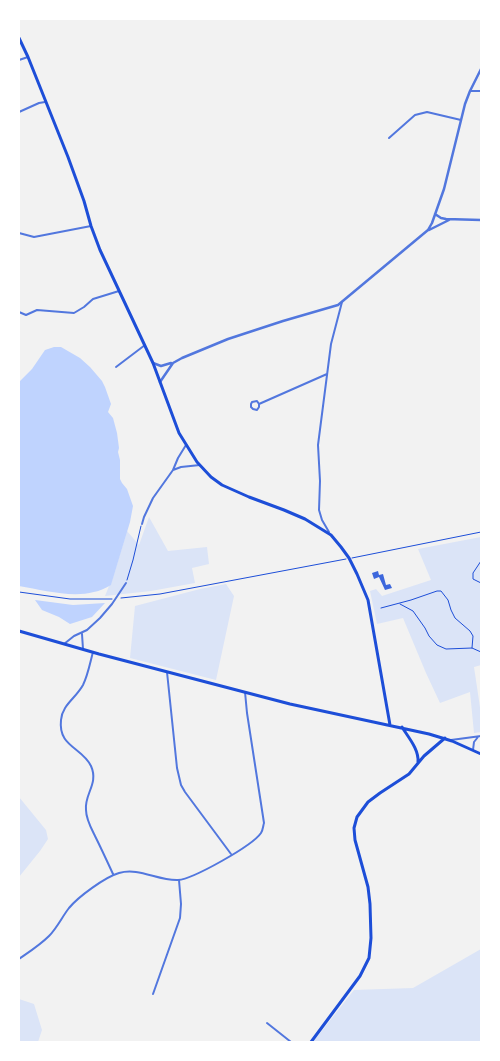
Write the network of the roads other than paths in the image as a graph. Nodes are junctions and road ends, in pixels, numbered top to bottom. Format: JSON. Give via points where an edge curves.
{"nodes":[{"id":1,"x":19,"y":38,"type":"edge"},
{"id":2,"x":28,"y":56,"type":"junction"},
{"id":3,"x":19,"y":60,"type":"edge"},
{"id":4,"x":481,"y":69,"type":"edge"},
{"id":5,"x":470,"y":91,"type":"junction"},
{"id":6,"x":481,"y":91,"type":"edge"},
{"id":7,"x":46,"y":102,"type":"junction"},
{"id":8,"x":19,"y":112,"type":"edge"},
{"id":9,"x":461,"y":120,"type":"junction"},
{"id":10,"x":389,"y":138,"type":"dead end"},
{"id":11,"x":436,"y":214,"type":"junction"},
{"id":12,"x":451,"y":220,"type":"junction"},
{"id":13,"x":481,"y":220,"type":"edge"},
{"id":14,"x":91,"y":226,"type":"junction"},
{"id":15,"x":428,"y":230,"type":"junction"},
{"id":16,"x":19,"y":233,"type":"edge"},
{"id":17,"x":120,"y":291,"type":"junction"},
{"id":18,"x":342,"y":302,"type":"junction"},
{"id":19,"x":19,"y":312,"type":"edge"},
{"id":20,"x":145,"y":346,"type":"junction"},
{"id":21,"x":153,"y":363,"type":"junction"},
{"id":22,"x":173,"y":363,"type":"junction"},
{"id":23,"x":116,"y":368,"type":"dead end"},
{"id":24,"x":327,"y":374,"type":"junction"},
{"id":25,"x":160,"y":382,"type":"junction"},
{"id":26,"x":259,"y":404,"type":"dead end"},
{"id":27,"x":186,"y":446,"type":"junction"},
{"id":28,"x":200,"y":465,"type":"junction"},
{"id":29,"x":173,"y":470,"type":"junction"},
{"id":30,"x":142,"y":524,"type":"road end"},
{"id":31,"x":331,"y":535,"type":"junction"},
{"id":32,"x":126,"y":583,"type":"road end"},
{"id":33,"x":19,"y":631,"type":"edge"},
{"id":34,"x":82,"y":633,"type":"junction"},
{"id":35,"x":64,"y":644,"type":"junction"},
{"id":36,"x":82,"y":649,"type":"junction"},
{"id":37,"x":93,"y":652,"type":"junction"},
{"id":38,"x":167,"y":672,"type":"junction"},
{"id":39,"x":245,"y":692,"type":"junction"},
{"id":40,"x":390,"y":725,"type":"junction"},
{"id":41,"x":401,"y":727,"type":"junction"},
{"id":42,"x":480,"y":736,"type":"edge"},
{"id":43,"x":445,"y":738,"type":"junction"},
{"id":44,"x":450,"y":740,"type":"junction"},
{"id":45,"x":473,"y":750,"type":"junction"},
{"id":46,"x":481,"y":754,"type":"edge"},
{"id":47,"x":418,"y":763,"type":"junction"},
{"id":48,"x":231,"y":855,"type":"junction"},
{"id":49,"x":113,"y":875,"type":"junction"},
{"id":50,"x":179,"y":880,"type":"junction"},
{"id":51,"x":19,"y":959,"type":"edge"},
{"id":52,"x":153,"y":994,"type":"dead end"},
{"id":53,"x":267,"y":1023,"type":"dead end"},
{"id":54,"x":291,"y":1042,"type":"edge"},
{"id":55,"x":311,"y":1042,"type":"edge"}],
"edges":[{"from":1,"to":2,"type":"main road"},
{"from":2,"to":3,"type":"street"},
{"from":2,"to":7,"type":"main road"},
{"from":4,"to":5,"type":"street"},
{"from":5,"to":6,"type":"street"},
{"from":5,"to":9,"type":"street"},
{"from":7,"to":8,"type":"street"},
{"from":7,"to":14,"type":"main road"},
{"from":9,"to":10,"type":"street","via":[[427,112],[415,115]]},
{"from":9,"to":11,"type":"street"},
{"from":11,"to":12,"type":"street"},
{"from":11,"to":15,"type":"street"},
{"from":12,"to":13,"type":"street"},
{"from":12,"to":15,"type":"street"},
{"from":14,"to":16,"type":"street","via":[[34,237]]},
{"from":14,"to":17,"type":"main road"},
{"from":15,"to":18,"type":"street"},
{"from":17,"to":19,"type":"street","via":[[93,299],[74,313],[37,310],[26,315]]},
{"from":17,"to":20,"type":"main road"},
{"from":18,"to":22,"type":"street","via":[[228,339]]},
{"from":18,"to":24,"type":"street"},
{"from":20,"to":21,"type":"main road"},
{"from":20,"to":23,"type":"street"},
{"from":21,"to":22,"type":"street","via":[[161,366]]},
{"from":21,"to":25,"type":"main road"},
{"from":22,"to":25,"type":"street"},
{"from":24,"to":26,"type":"street"},
{"from":24,"to":31,"type":"street","via":[[318,445],[318,504]]},
{"from":25,"to":27,"type":"main road"},
{"from":27,"to":28,"type":"main road"},
{"from":27,"to":29,"type":"street"},
{"from":28,"to":29,"type":"street"},
{"from":28,"to":31,"type":"main road","via":[[222,484],[295,514]]},
{"from":29,"to":30,"type":"street","via":[[153,498]]},
{"from":31,"to":40,"type":"main road","via":[[353,566],[368,600]]},
{"from":32,"to":34,"type":"street","via":[[100,618]]},
{"from":33,"to":35,"type":"main road"},
{"from":34,"to":35,"type":"street"},
{"from":34,"to":36,"type":"street"},
{"from":35,"to":36,"type":"main road"},
{"from":36,"to":37,"type":"main road"},
{"from":37,"to":38,"type":"main road"},
{"from":37,"to":49,"type":"street","via":[[82,686],[64,709],[60,726],[66,741],[85,757],[92,768],[94,781],[86,815]]},
{"from":38,"to":39,"type":"main road"},
{"from":38,"to":48,"type":"street","via":[[176,768],[181,785]]},
{"from":39,"to":40,"type":"main road"},
{"from":39,"to":48,"type":"street","via":[[264,823],[256,838]]},
{"from":40,"to":41,"type":"main road"},
{"from":41,"to":43,"type":"main road"},
{"from":41,"to":47,"type":"main road","via":[[416,750]]},
{"from":42,"to":44,"type":"street"},
{"from":42,"to":45,"type":"street","via":[[474,742]]},
{"from":43,"to":44,"type":"main road"},
{"from":43,"to":47,"type":"main road"},
{"from":44,"to":45,"type":"main road"},
{"from":45,"to":46,"type":"main road"},
{"from":47,"to":55,"type":"main road","via":[[409,774],[368,802],[357,817],[355,840],[370,904],[369,958],[360,976]]},
{"from":48,"to":50,"type":"street"},
{"from":49,"to":50,"type":"street","via":[[132,871]]},
{"from":49,"to":51,"type":"street","via":[[75,902],[49,936]]},
{"from":50,"to":52,"type":"street","via":[[180,918]]},
{"from":53,"to":54,"type":"street"}]}
